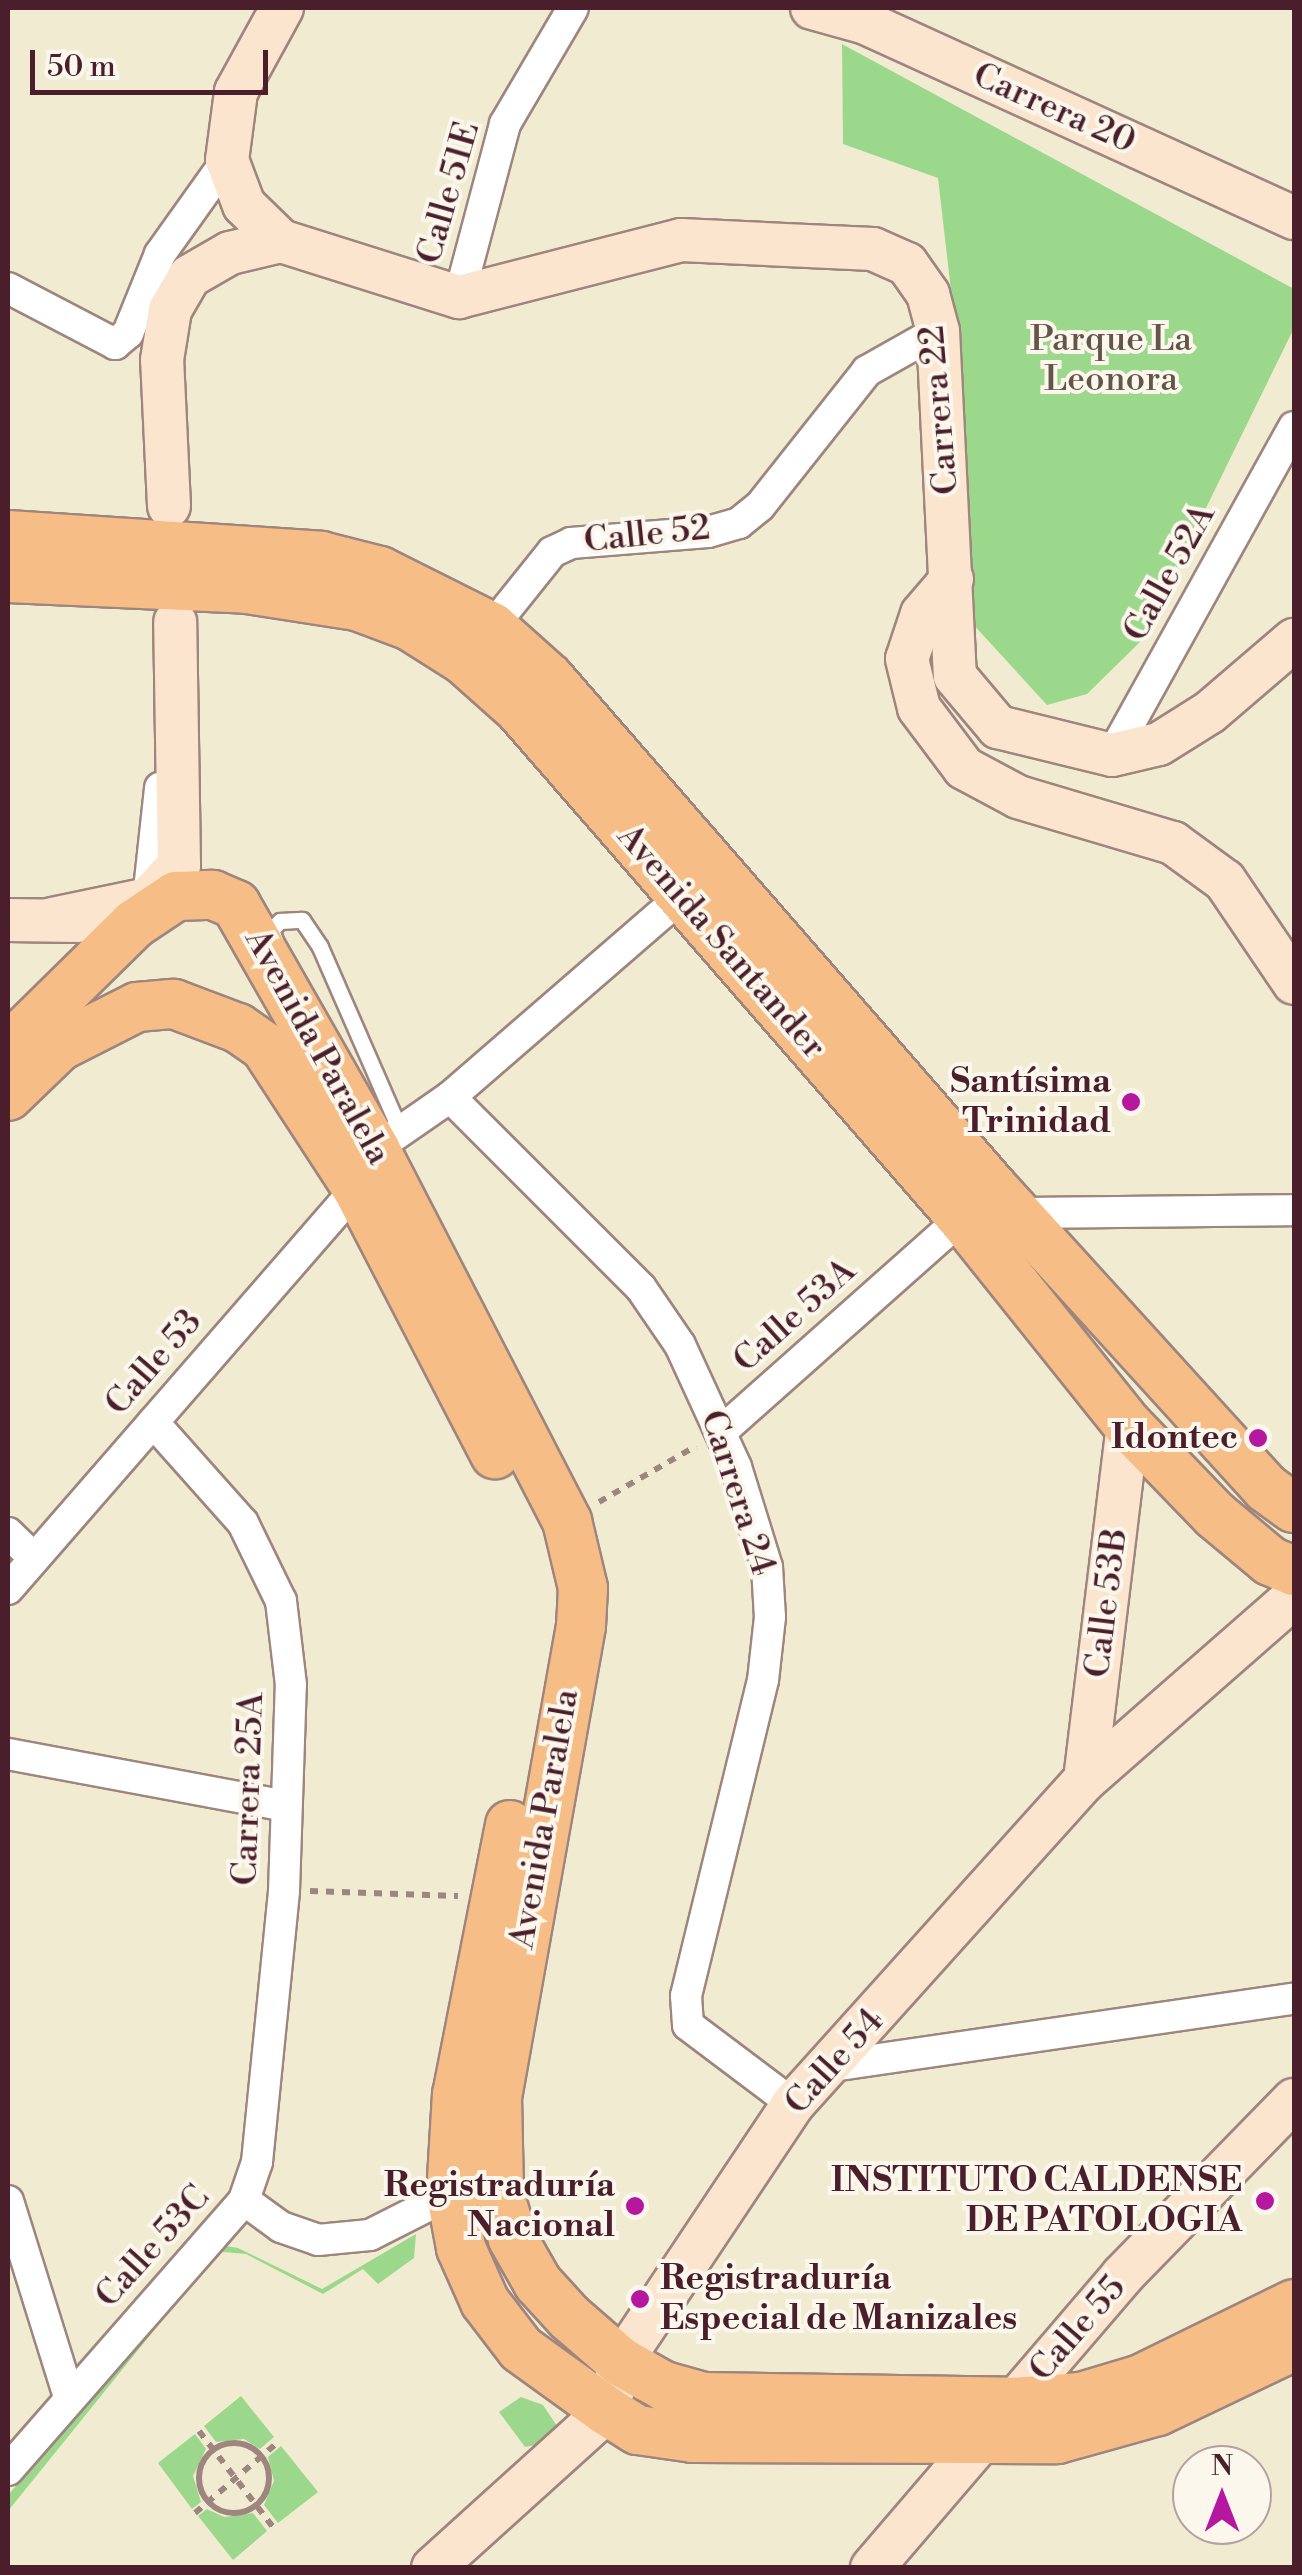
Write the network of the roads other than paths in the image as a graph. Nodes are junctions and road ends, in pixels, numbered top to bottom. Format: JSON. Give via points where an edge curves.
{"nodes":[{"id":1,"x":282,"y":8,"type":"edge"},
{"id":2,"x":574,"y":8,"type":"edge"},
{"id":3,"x":812,"y":8,"type":"edge"},
{"id":4,"x":871,"y":16,"type":"edge"},
{"id":5,"x":228,"y":160,"type":"junction"},
{"id":6,"x":244,"y":205,"type":"junction"},
{"id":7,"x":1294,"y":218,"type":"edge"},
{"id":8,"x":282,"y":242,"type":"junction"},
{"id":9,"x":230,"y":253,"type":"junction"},
{"id":10,"x":8,"y":288,"type":"edge"},
{"id":11,"x":459,"y":297,"type":"junction"},
{"id":12,"x":938,"y":331,"type":"junction"},
{"id":13,"x":1294,"y":427,"type":"edge"},
{"id":14,"x":169,"y":506,"type":"dead end"},
{"id":15,"x":8,"y":535,"type":"edge"},
{"id":16,"x":8,"y":578,"type":"edge"},
{"id":17,"x":952,"y":579,"type":"junction"},
{"id":18,"x":168,"y":604,"type":"junction"},
{"id":19,"x":492,"y":627,"type":"junction"},
{"id":20,"x":1294,"y":640,"type":"edge"},
{"id":21,"x":1112,"y":755,"type":"junction"},
{"id":22,"x":182,"y":836,"type":"junction"},
{"id":23,"x":681,"y":898,"type":"junction"},
{"id":24,"x":141,"y":911,"type":"junction"},
{"id":25,"x":8,"y":920,"type":"edge"},
{"id":26,"x":245,"y":922,"type":"junction"},
{"id":27,"x":1294,"y":982,"type":"edge"},
{"id":28,"x":204,"y":1010,"type":"junction"},
{"id":29,"x":8,"y":1048,"type":"edge"},
{"id":30,"x":336,"y":1081,"type":"junction"},
{"id":31,"x":8,"y":1096,"type":"edge"},
{"id":32,"x":450,"y":1096,"type":"junction"},
{"id":33,"x":378,"y":1156,"type":"junction"},
{"id":34,"x":1294,"y":1210,"type":"edge"},
{"id":35,"x":1015,"y":1213,"type":"junction"},
{"id":36,"x":962,"y":1218,"type":"junction"},
{"id":37,"x":153,"y":1422,"type":"junction"},
{"id":38,"x":1128,"y":1425,"type":"junction"},
{"id":39,"x":723,"y":1430,"type":"junction"},
{"id":40,"x":1294,"y":1508,"type":"edge"},
{"id":41,"x":8,"y":1533,"type":"edge"},
{"id":42,"x":31,"y":1554,"type":"junction"},
{"id":43,"x":1294,"y":1571,"type":"edge"},
{"id":44,"x":8,"y":1589,"type":"edge"},
{"id":45,"x":1294,"y":1597,"type":"edge"},
{"id":46,"x":8,"y":1754,"type":"edge"},
{"id":47,"x":1086,"y":1780,"type":"junction"},
{"id":48,"x":286,"y":1806,"type":"junction"},
{"id":49,"x":1294,"y":1999,"type":"edge"},
{"id":50,"x":832,"y":2066,"type":"junction"},
{"id":51,"x":1294,"y":2100,"type":"edge"},
{"id":52,"x":793,"y":2104,"type":"junction"},
{"id":53,"x":451,"y":2194,"type":"junction"},
{"id":54,"x":244,"y":2200,"type":"junction"},
{"id":55,"x":8,"y":2201,"type":"edge"},
{"id":56,"x":1294,"y":2304,"type":"edge"},
{"id":57,"x":1294,"y":2346,"type":"edge"},
{"id":58,"x":620,"y":2362,"type":"junction"},
{"id":59,"x":69,"y":2397,"type":"junction"},
{"id":60,"x":1014,"y":2402,"type":"junction"},
{"id":61,"x":607,"y":2411,"type":"junction"},
{"id":62,"x":978,"y":2440,"type":"junction"},
{"id":63,"x":8,"y":2470,"type":"edge"},
{"id":64,"x":433,"y":2568,"type":"edge"},
{"id":65,"x":872,"y":2568,"type":"edge"}],
"edges":[{"from":1,"to":5,"type":"main road","via":[[236,92]]},
{"from":2,"to":11,"type":"street","name":"Calle 51E","via":[[505,124]]},
{"from":3,"to":4,"type":"main road","name":"Carrera 20"},
{"from":4,"to":7,"type":"main road","name":"Carrera 20"},
{"from":5,"to":6,"type":"main road"},
{"from":5,"to":10,"type":"street","via":[[160,254],[128,334],[115,344]]},
{"from":6,"to":8,"type":"main road"},
{"from":6,"to":9,"type":"main road"},
{"from":8,"to":9,"type":"main road"},
{"from":8,"to":11,"type":"main road"},
{"from":9,"to":14,"type":"main road","via":[[190,276],[170,310],[162,360]]},
{"from":11,"to":12,"type":"main road","name":"Carrera 22","via":[[681,240],[873,249],[907,264],[928,294]]},
{"from":12,"to":17,"type":"main road","name":"Carrera 22"},
{"from":12,"to":19,"type":"street","name":"Calle 52","via":[[867,371],[760,506],[739,523],[708,532],[571,542],[552,552]]},
{"from":13,"to":21,"type":"street","name":"Calle 52A"},
{"from":15,"to":19,"type":"main road","name":"Avenida Santander","via":[[321,556],[380,571]]},
{"from":16,"to":18,"type":"main road","name":"Avenida Santander"},
{"from":17,"to":21,"type":"main road","name":"Carrera 22","via":[[956,676],[998,727]]},
{"from":17,"to":27,"type":"main road","via":[[922,614],[907,659],[919,708],[964,768],[1018,797],[1173,843],[1225,881]]},
{"from":18,"to":22,"type":"main road"},
{"from":18,"to":23,"type":"main road","name":"Avenida Santander","via":[[298,595],[358,606],[410,626],[464,660],[519,709]]},
{"from":18,"to":24,"type":"street","via":[[160,774]]},
{"from":19,"to":35,"type":"main road","name":"Avenida Santander","via":[[549,678]]},
{"from":20,"to":21,"type":"main road","via":[[1210,712],[1160,744]]},
{"from":22,"to":24,"type":"main road","via":[[179,865]]},
{"from":22,"to":26,"type":"main road"},
{"from":23,"to":32,"type":"street","name":"Calle 53"},
{"from":23,"to":36,"type":"main road","name":"Avenida Santander"},
{"from":24,"to":25,"type":"main road"},
{"from":24,"to":26,"type":"main road","name":"Avenida Paralela","via":[[176,896],[213,895]]},
{"from":24,"to":29,"type":"main road","name":"Avenida Paralela"},
{"from":26,"to":28,"type":"main road","via":[[247,983],[234,1000]]},
{"from":26,"to":30,"type":"main road","name":"Avenida Paralela"},
{"from":28,"to":31,"type":"main road","name":"Avenida Paralela","via":[[137,1007],[94,1024]]},
{"from":28,"to":33,"type":"main road","name":"Avenida Paralela","via":[[264,1048]]},
{"from":30,"to":33,"type":"main road","name":"Avenida Paralela"},
{"from":30,"to":33,"type":"lane","via":[[271,930],[280,921],[302,920],[320,947]]},
{"from":32,"to":33,"type":"street","name":"Calle 53"},
{"from":32,"to":39,"type":"street","name":"Carrera 24","via":[[642,1288]]},
{"from":33,"to":37,"type":"street","name":"Calle 53"},
{"from":33,"to":53,"type":"main road","name":"Avenida Paralela","via":[[546,1560],[549,1629],[457,2094]]},
{"from":33,"to":58,"type":"main road","name":"Avenida Paralela","via":[[566,1521],[583,1588],[497,2096],[499,2193],[512,2239],[538,2283]]},
{"from":34,"to":35,"type":"street"},
{"from":35,"to":40,"type":"main road","name":"Avenida Santander","via":[[1266,1488]]},
{"from":36,"to":38,"type":"main road","name":"Avenida Santander"},
{"from":36,"to":39,"type":"street","name":"Calle 53A"},
{"from":37,"to":42,"type":"street","name":"Calle 53"},
{"from":37,"to":48,"type":"street","name":"Carrera 25A","via":[[243,1523],[282,1601],[291,1685]]},
{"from":38,"to":43,"type":"main road","name":"Avenida Santander","via":[[1215,1515],[1270,1561]]},
{"from":38,"to":47,"type":"main road","name":"Calle 53B"},
{"from":39,"to":52,"type":"street","name":"Carrera 24","via":[[767,1567],[770,1617],[763,1680],[686,1996],[688,2026]]},
{"from":41,"to":42,"type":"street"},
{"from":42,"to":44,"type":"street","name":"Calle 53"},
{"from":45,"to":47,"type":"main road","name":"Calle 54"},
{"from":46,"to":48,"type":"street"},
{"from":47,"to":50,"type":"main road","name":"Calle 54"},
{"from":48,"to":54,"type":"street","name":"Carrera 25A","via":[[257,2162]]},
{"from":49,"to":50,"type":"street"},
{"from":50,"to":52,"type":"main road","name":"Calle 54"},
{"from":51,"to":60,"type":"main road","name":"Calle 55","via":[[1122,2276]]},
{"from":52,"to":58,"type":"main road","name":"Calle 54"},
{"from":53,"to":54,"type":"street","name":"Calle 53C","via":[[370,2235],[318,2240],[281,2227]]},
{"from":53,"to":61,"type":"main road","name":"Avenida Paralela","via":[[461,2248],[485,2302],[522,2348]]},
{"from":54,"to":59,"type":"street","name":"Calle 53C"},
{"from":55,"to":59,"type":"street"},
{"from":56,"to":60,"type":"main road","name":"Avenida Paralela","via":[[1141,2380],[1081,2397]]},
{"from":57,"to":62,"type":"main road","name":"Avenida Paralela","via":[[1120,2426],[1057,2440]]},
{"from":58,"to":60,"type":"main road","name":"Avenida Paralela","via":[[664,2386],[704,2397]]},
{"from":58,"to":61,"type":"main road","name":"Calle 54"},
{"from":59,"to":63,"type":"street","name":"Calle 53C"},
{"from":60,"to":62,"type":"main road","name":"Calle 55"},
{"from":61,"to":62,"type":"main road","name":"Avenida Paralela","via":[[638,2430],[693,2438]]},
{"from":61,"to":64,"type":"main road"},
{"from":62,"to":65,"type":"main road","name":"Calle 55"}]}
